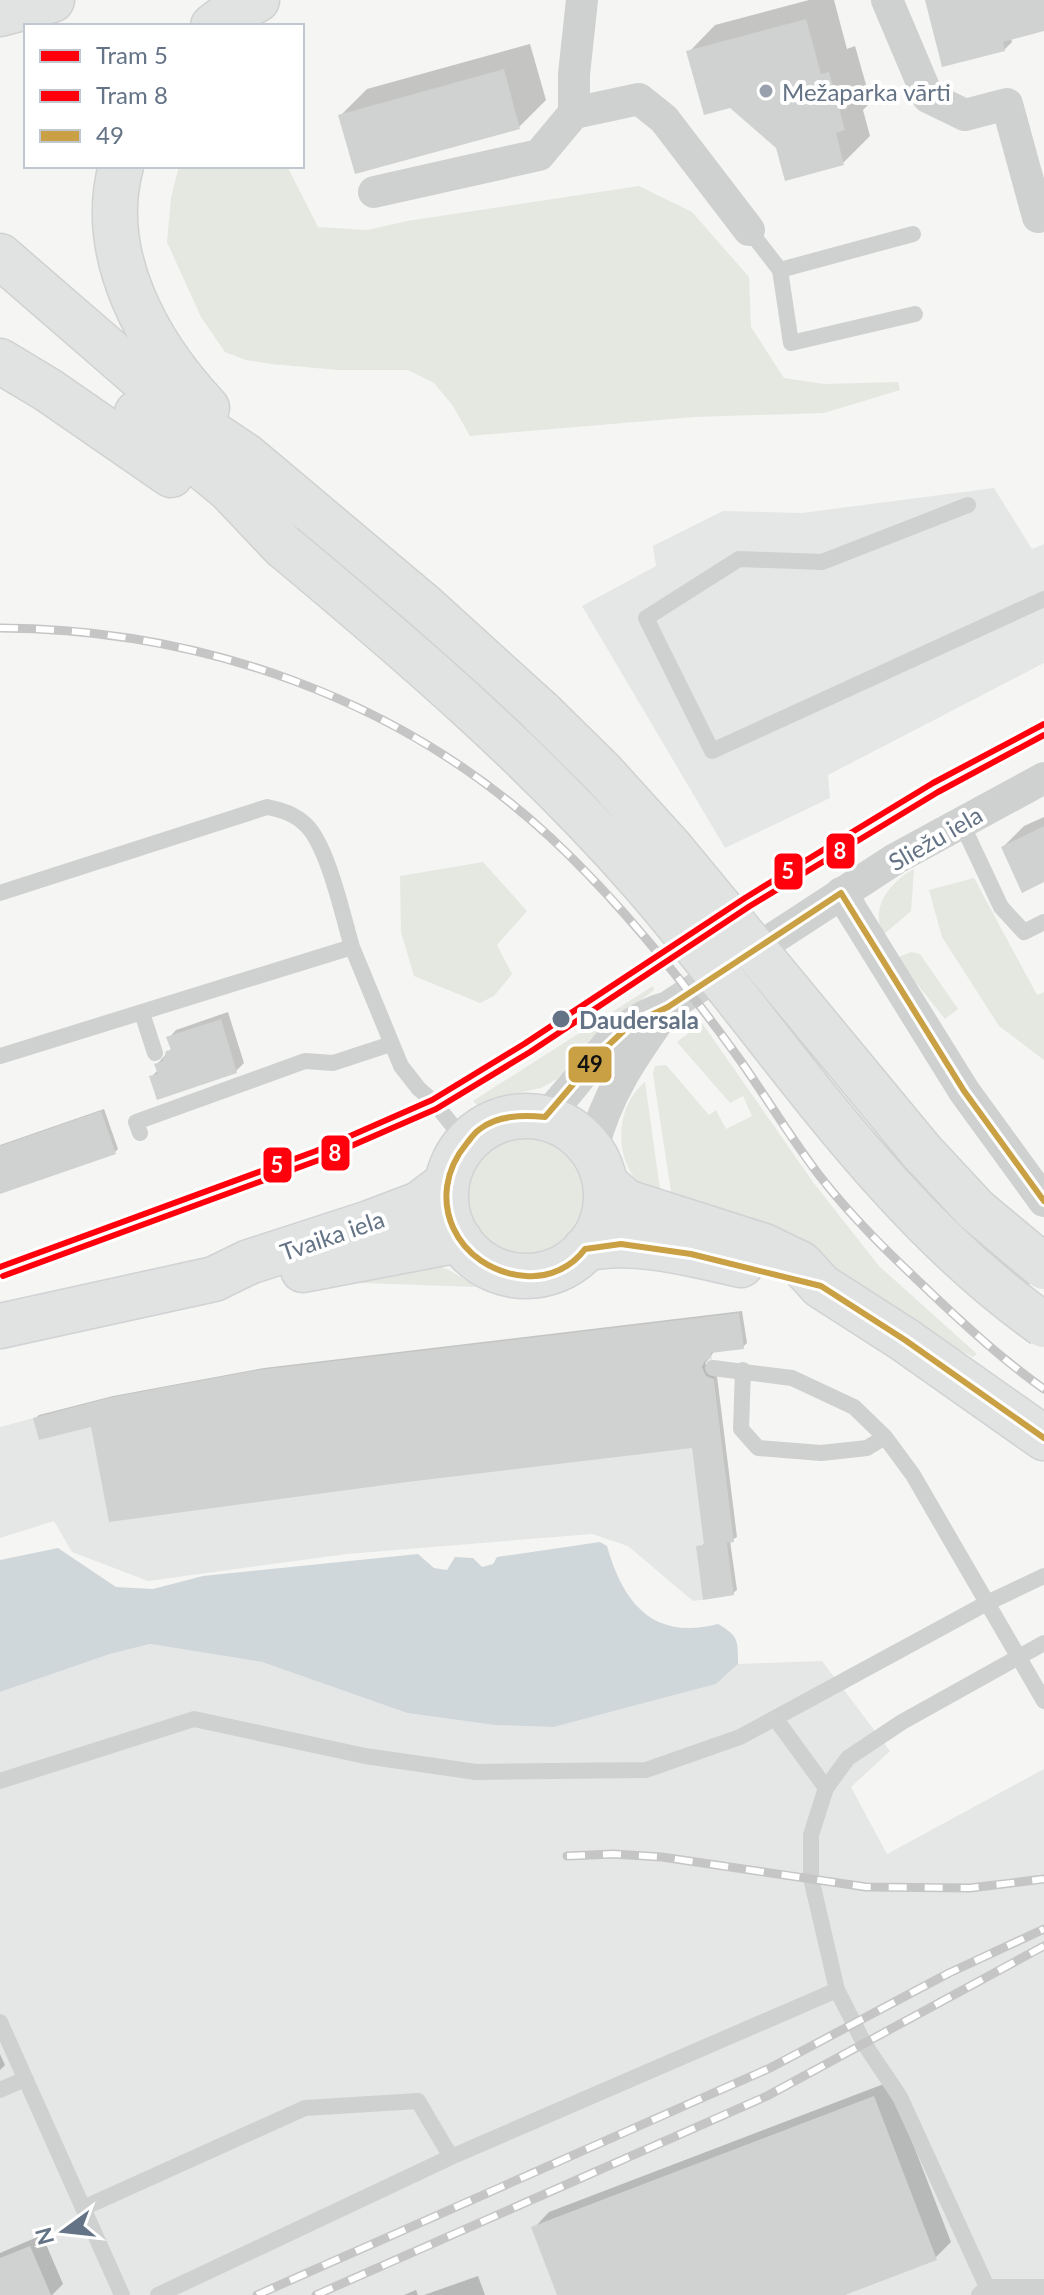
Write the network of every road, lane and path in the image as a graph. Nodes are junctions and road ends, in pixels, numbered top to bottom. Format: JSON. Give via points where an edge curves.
{"nodes":[{"id":1,"x":52,"y":0,"type":"edge"},
{"id":2,"x":257,"y":0,"type":"edge"},
{"id":3,"x":582,"y":0,"type":"edge"},
{"id":4,"x":887,"y":0,"type":"edge"},
{"id":5,"x":0,"y":14,"type":"edge"},
{"id":6,"x":216,"y":24,"type":"edge"},
{"id":7,"x":574,"y":113,"type":"junction"},
{"id":8,"x":121,"y":168,"type":"edge"},
{"id":9,"x":374,"y":192,"type":"dead end"},
{"id":10,"x":1044,"y":215,"type":"edge"},
{"id":11,"x":749,"y":230,"type":"joint"},
{"id":12,"x":913,"y":234,"type":"dead end"},
{"id":13,"x":0,"y":256,"type":"edge"},
{"id":14,"x":780,"y":270,"type":"junction"},
{"id":15,"x":0,"y":297,"type":"edge"},
{"id":16,"x":915,"y":314,"type":"dead end"},
{"id":17,"x":0,"y":361,"type":"edge"},
{"id":18,"x":246,"y":456,"type":"junction"},
{"id":19,"x":968,"y":505,"type":"dead end"},
{"id":20,"x":283,"y":546,"type":"junction"},
{"id":21,"x":1044,"y":599,"type":"edge"},
{"id":22,"x":1044,"y":778,"type":"edge"},
{"id":23,"x":961,"y":822,"type":"junction"},
{"id":24,"x":0,"y":893,"type":"edge"},
{"id":25,"x":841,"y":893,"type":"junction"},
{"id":26,"x":1044,"y":922,"type":"edge"},
{"id":27,"x":352,"y":947,"type":"junction"},
{"id":28,"x":668,"y":1007,"type":"junction"},
{"id":29,"x":142,"y":1013,"type":"junction"},
{"id":30,"x":391,"y":1044,"type":"junction"},
{"id":31,"x":155,"y":1053,"type":"dead end"},
{"id":32,"x":0,"y":1056,"type":"edge"},
{"id":33,"x":545,"y":1117,"type":"junction"},
{"id":34,"x":140,"y":1133,"type":"dead end"},
{"id":35,"x":468,"y":1140,"type":"junction"},
{"id":36,"x":600,"y":1167,"type":"junction"},
{"id":37,"x":447,"y":1183,"type":"junction"},
{"id":38,"x":1044,"y":1201,"type":"edge"},
{"id":39,"x":460,"y":1240,"type":"junction"},
{"id":40,"x":585,"y":1249,"type":"junction"},
{"id":41,"x":1044,"y":1267,"type":"edge"},
{"id":42,"x":214,"y":1279,"type":"junction"},
{"id":43,"x":821,"y":1286,"type":"junction"},
{"id":44,"x":1044,"y":1325,"type":"edge"},
{"id":45,"x":0,"y":1326,"type":"edge"},
{"id":46,"x":713,"y":1368,"type":"dead end"},
{"id":47,"x":743,"y":1370,"type":"junction"},
{"id":48,"x":885,"y":1437,"type":"junction"},
{"id":49,"x":1044,"y":1438,"type":"edge"},
{"id":50,"x":1044,"y":1576,"type":"edge"},
{"id":51,"x":987,"y":1603,"type":"junction"},
{"id":52,"x":1044,"y":1643,"type":"edge"},
{"id":53,"x":1019,"y":1656,"type":"junction"},
{"id":54,"x":1044,"y":1701,"type":"edge"},
{"id":55,"x":775,"y":1718,"type":"junction"},
{"id":56,"x":0,"y":1781,"type":"edge"},
{"id":57,"x":826,"y":1788,"type":"junction"},
{"id":58,"x":837,"y":1990,"type":"junction"},
{"id":59,"x":0,"y":2022,"type":"edge"},
{"id":60,"x":25,"y":2079,"type":"junction"},
{"id":61,"x":0,"y":2090,"type":"edge"},
{"id":62,"x":451,"y":2157,"type":"junction"},
{"id":63,"x":83,"y":2208,"type":"junction"},
{"id":64,"x":1044,"y":2287,"type":"edge"},
{"id":65,"x":983,"y":2291,"type":"edge"},
{"id":66,"x":122,"y":2295,"type":"edge"},
{"id":67,"x":158,"y":2295,"type":"edge"}],
"edges":[{"from":1,"to":5,"type":"main road"},
{"from":2,"to":6,"type":"main road"},
{"from":3,"to":7,"type":"street"},
{"from":4,"to":10,"type":"street","via":[[928,97],[965,115],[1007,104],[1038,217]]},
{"from":7,"to":9,"type":"street","via":[[539,155]]},
{"from":7,"to":11,"type":"street","via":[[639,99],[664,119]]},
{"from":8,"to":18,"type":"main road","via":[[119,248],[135,305],[178,374]]},
{"from":11,"to":14,"type":"lane"},
{"from":12,"to":14,"type":"lane"},
{"from":13,"to":18,"type":"main road","via":[[179,411]]},
{"from":14,"to":16,"type":"lane","via":[[791,343]]},
{"from":15,"to":20,"type":"main road","via":[[230,490]]},
{"from":17,"to":20,"type":"main road","via":[[217,508]]},
{"from":18,"to":41,"type":"main road","bridge":true,"via":[[485,660],[602,772],[922,1152],[976,1210]]},
{"from":19,"to":21,"type":"lane","via":[[822,562],[739,559],[646,618],[712,751]]},
{"from":20,"to":44,"type":"main road","bridge":true,"via":[[500,733],[644,885],[911,1210],[1011,1302]]},
{"from":22,"to":23,"type":"street","name":"Sliežu iela"},
{"from":23,"to":25,"type":"street","name":"Sliežu iela"},
{"from":23,"to":26,"type":"lane","via":[[1001,907],[1024,932]]},
{"from":24,"to":27,"type":"lane","via":[[267,807],[287,811],[318,841]]},
{"from":25,"to":28,"type":"street","name":"Sliežu iela"},
{"from":25,"to":38,"type":"street","via":[[964,1091]]},
{"from":27,"to":29,"type":"lane"},
{"from":27,"to":30,"type":"lane"},
{"from":28,"to":33,"type":"street","name":"Sliežu iela","via":[[632,1022],[609,1042]]},
{"from":28,"to":36,"type":"street","name":"Sliežu iela","via":[[628,1061],[606,1104]]},
{"from":29,"to":31,"type":"lane"},
{"from":29,"to":32,"type":"lane"},
{"from":30,"to":34,"type":"lane","via":[[333,1063],[305,1061],[136,1122]]},
{"from":30,"to":35,"type":"lane","via":[[419,1089]]},
{"from":33,"to":35,"type":"main road","via":[[495,1121]]},
{"from":33,"to":36,"type":"main road","via":[[566,1125]]},
{"from":35,"to":37,"type":"main road"},
{"from":36,"to":40,"type":"main road","via":[[606,1212]]},
{"from":36,"to":43,"type":"main road","via":[[626,1202],[764,1246],[801,1264]]},
{"from":37,"to":39,"type":"main road","via":[[446,1205]]},
{"from":37,"to":42,"type":"main road","name":"Tvaika iela","via":[[419,1204]]},
{"from":39,"to":40,"type":"main road","via":[[484,1265],[508,1275],[533,1277],[558,1271]]},
{"from":39,"to":42,"type":"main road","name":"Tvaika iela","via":[[247,1280]]},
{"from":40,"to":43,"type":"main road","via":[[621,1244],[691,1254]]},
{"from":42,"to":45,"type":"main road","name":"Tvaika iela"},
{"from":43,"to":49,"type":"main road"},
{"from":46,"to":47,"type":"lane"},
{"from":47,"to":48,"type":"lane","via":[[792,1378],[827,1393],[854,1407]]},
{"from":47,"to":48,"type":"lane","via":[[741,1429],[758,1448],[821,1453],[867,1448]]},
{"from":48,"to":51,"type":"lane"},
{"from":50,"to":51,"type":"lane"},
{"from":51,"to":53,"type":"lane"},
{"from":51,"to":55,"type":"lane"},
{"from":52,"to":53,"type":"lane"},
{"from":53,"to":54,"type":"lane"},
{"from":53,"to":57,"type":"lane","via":[[848,1758]]},
{"from":55,"to":56,"type":"lane","via":[[740,1737],[646,1770],[580,1773],[476,1772],[365,1756],[194,1719]]},
{"from":55,"to":57,"type":"lane"},
{"from":57,"to":58,"type":"lane","via":[[811,1835],[811,1878]]},
{"from":58,"to":62,"type":"lane"},
{"from":58,"to":65,"type":"lane","via":[[900,2097]]},
{"from":59,"to":60,"type":"lane"},
{"from":60,"to":61,"type":"lane"},
{"from":60,"to":63,"type":"lane"},
{"from":62,"to":63,"type":"lane","via":[[418,2101],[305,2108]]},
{"from":62,"to":67,"type":"lane"},
{"from":63,"to":66,"type":"lane"},
{"from":64,"to":65,"type":"lane"}]}
